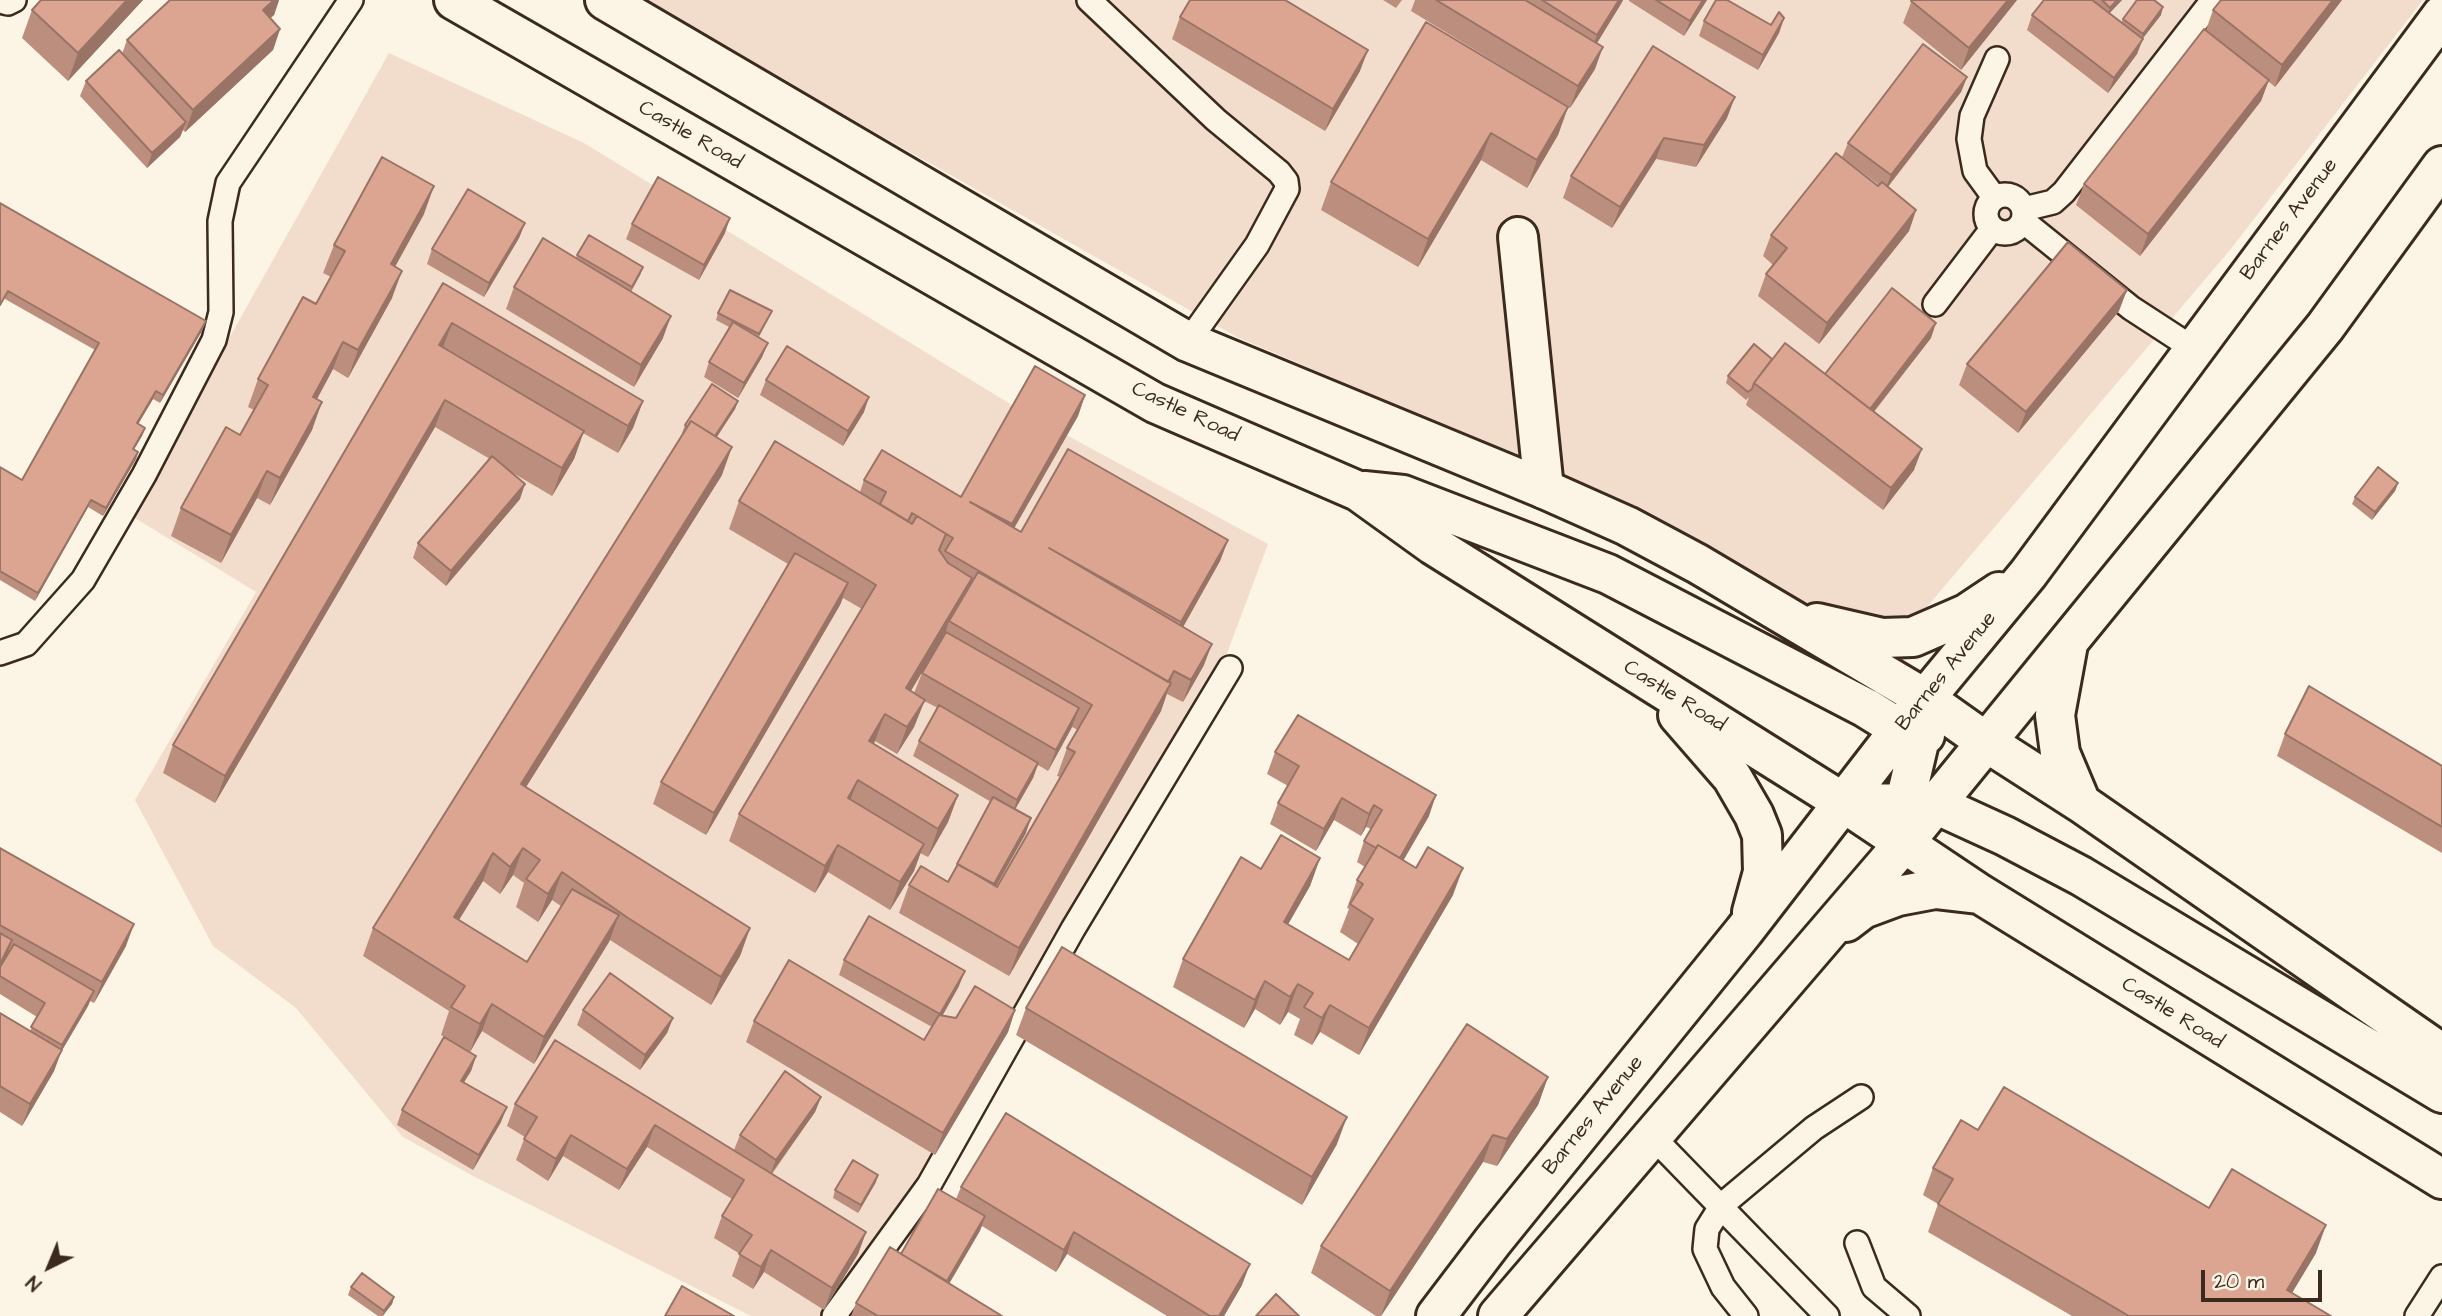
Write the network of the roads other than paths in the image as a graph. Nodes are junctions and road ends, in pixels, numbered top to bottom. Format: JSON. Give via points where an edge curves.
{"nodes":[{"id":1,"x":14,"y":0,"type":"edge"},
{"id":2,"x":351,"y":0,"type":"edge"},
{"id":3,"x":454,"y":0,"type":"edge"},
{"id":4,"x":605,"y":0,"type":"edge"},
{"id":5,"x":1089,"y":0,"type":"edge"},
{"id":6,"x":2213,"y":0,"type":"edge"},
{"id":7,"x":0,"y":1,"type":"edge"},
{"id":8,"x":2442,"y":15,"type":"edge"},
{"id":9,"x":1997,"y":59,"type":"dead end"},
{"id":10,"x":2442,"y":166,"type":"edge"},
{"id":11,"x":1994,"y":197,"type":"junction"},
{"id":12,"x":2024,"y":215,"type":"junction"},
{"id":13,"x":1992,"y":229,"type":"junction"},
{"id":14,"x":1518,"y":237,"type":"dead end"},
{"id":15,"x":1935,"y":304,"type":"dead end"},
{"id":16,"x":1188,"y":342,"type":"junction"},
{"id":17,"x":2194,"y":349,"type":"junction"},
{"id":18,"x":1544,"y":489,"type":"junction"},
{"id":19,"x":1358,"y":491,"type":"junction"},
{"id":20,"x":2028,"y":574,"type":"junction"},
{"id":21,"x":1774,"y":611,"type":"junction"},
{"id":22,"x":2069,"y":639,"type":"junction"},
{"id":23,"x":0,"y":653,"type":"edge"},
{"id":24,"x":1230,"y":668,"type":"dead end"},
{"id":25,"x":1646,"y":679,"type":"junction"},
{"id":26,"x":1915,"y":720,"type":"junction"},
{"id":27,"x":1986,"y":742,"type":"junction"},
{"id":28,"x":1844,"y":803,"type":"junction"},
{"id":29,"x":1920,"y":803,"type":"junction"},
{"id":30,"x":2081,"y":803,"type":"junction"},
{"id":31,"x":1904,"y":843,"type":"junction"},
{"id":32,"x":1980,"y":894,"type":"junction"},
{"id":33,"x":1744,"y":931,"type":"junction"},
{"id":34,"x":1813,"y":947,"type":"junction"},
{"id":35,"x":2442,"y":1056,"type":"edge"},
{"id":36,"x":2442,"y":1093,"type":"edge"},
{"id":37,"x":1861,"y":1097,"type":"dead end"},
{"id":38,"x":1652,"y":1136,"type":"junction"},
{"id":39,"x":2442,"y":1179,"type":"edge"},
{"id":40,"x":1722,"y":1205,"type":"junction"},
{"id":41,"x":1857,"y":1243,"type":"dead end"},
{"id":42,"x":2442,"y":1277,"type":"edge"},
{"id":43,"x":834,"y":1316,"type":"edge"},
{"id":44,"x":1436,"y":1316,"type":"edge"},
{"id":45,"x":1498,"y":1316,"type":"edge"},
{"id":46,"x":1746,"y":1316,"type":"edge"},
{"id":47,"x":1827,"y":1316,"type":"edge"},
{"id":48,"x":1908,"y":1316,"type":"edge"},
{"id":49,"x":2417,"y":1316,"type":"edge"}],
"edges":[{"from":1,"to":7,"type":"lane"},
{"from":2,"to":23,"type":"lane","via":[[228,183],[220,221],[220,312],[215,340],[144,475],[83,580],[26,643]]},
{"from":3,"to":19,"type":"main road","name":"Castle Road","via":[[1156,403]]},
{"from":4,"to":16,"type":"main road"},
{"from":5,"to":16,"type":"lane","via":[[1286,181],[1287,189],[1257,245]]},
{"from":6,"to":12,"type":"lane","via":[[2064,192]]},
{"from":8,"to":17,"type":"main road","name":"Barnes Avenue"},
{"from":9,"to":11,"type":"lane","via":[[1972,116],[1969,139],[1975,171]]},
{"from":10,"to":22,"type":"main road","via":[[2325,327]]},
{"from":11,"to":12,"type":"lane","via":[[2006,194],[2017,199]]},
{"from":11,"to":13,"type":"lane","via":[[1986,218]]},
{"from":12,"to":13,"type":"lane","via":[[2015,230]]},
{"from":12,"to":17,"type":"lane","via":[[2131,308]]},
{"from":13,"to":15,"type":"lane"},
{"from":14,"to":18,"type":"main road"},
{"from":16,"to":18,"type":"main road"},
{"from":17,"to":20,"type":"main road","name":"Barnes Avenue"},
{"from":18,"to":21,"type":"main road","via":[[1627,526]]},
{"from":19,"to":25,"type":"main road","name":"Castle Road","via":[[1433,545]]},
{"from":19,"to":26,"type":"main road","via":[[1403,495],[1608,574],[1866,708]]},
{"from":20,"to":21,"type":"main road","via":[[1966,614],[1913,637],[1857,634]]},
{"from":20,"to":26,"type":"main road","name":"Barnes Avenue"},
{"from":21,"to":26,"type":"main road"},
{"from":22,"to":27,"type":"main road"},
{"from":22,"to":30,"type":"main road","via":[[2055,715],[2060,752]]},
{"from":24,"to":43,"type":"lane","via":[[1073,929],[929,1185]]},
{"from":25,"to":28,"type":"main road","name":"Castle Road"},
{"from":25,"to":33,"type":"main road","via":[[1745,796],[1762,835],[1763,872]]},
{"from":26,"to":27,"type":"main road"},
{"from":26,"to":28,"type":"main road","name":"Barnes Avenue"},
{"from":26,"to":29,"type":"main road"},
{"from":27,"to":29,"type":"main road"},
{"from":27,"to":30,"type":"main road"},
{"from":28,"to":29,"type":"main road"},
{"from":28,"to":31,"type":"main road","name":"Castle Road"},
{"from":28,"to":33,"type":"main road","name":"Barnes Avenue"},
{"from":29,"to":31,"type":"main road"},
{"from":29,"to":36,"type":"main road","via":[[2005,836],[2081,876]]},
{"from":30,"to":35,"type":"main road"},
{"from":31,"to":32,"type":"main road","name":"Castle Road"},
{"from":31,"to":34,"type":"main road"},
{"from":32,"to":34,"type":"main road","via":[[1935,889],[1898,896],[1863,909]]},
{"from":32,"to":39,"type":"main road","name":"Castle Road"},
{"from":33,"to":44,"type":"main road","name":"Barnes Avenue"},
{"from":34,"to":38,"type":"main road"},
{"from":37,"to":40,"type":"lane","via":[[1814,1128]]},
{"from":38,"to":40,"type":"lane"},
{"from":38,"to":45,"type":"main road"},
{"from":40,"to":46,"type":"lane","via":[[1707,1229],[1705,1248],[1723,1287]]},
{"from":40,"to":47,"type":"lane"},
{"from":41,"to":48,"type":"lane","via":[[1874,1287]]},
{"from":42,"to":49,"type":"lane"}]}
